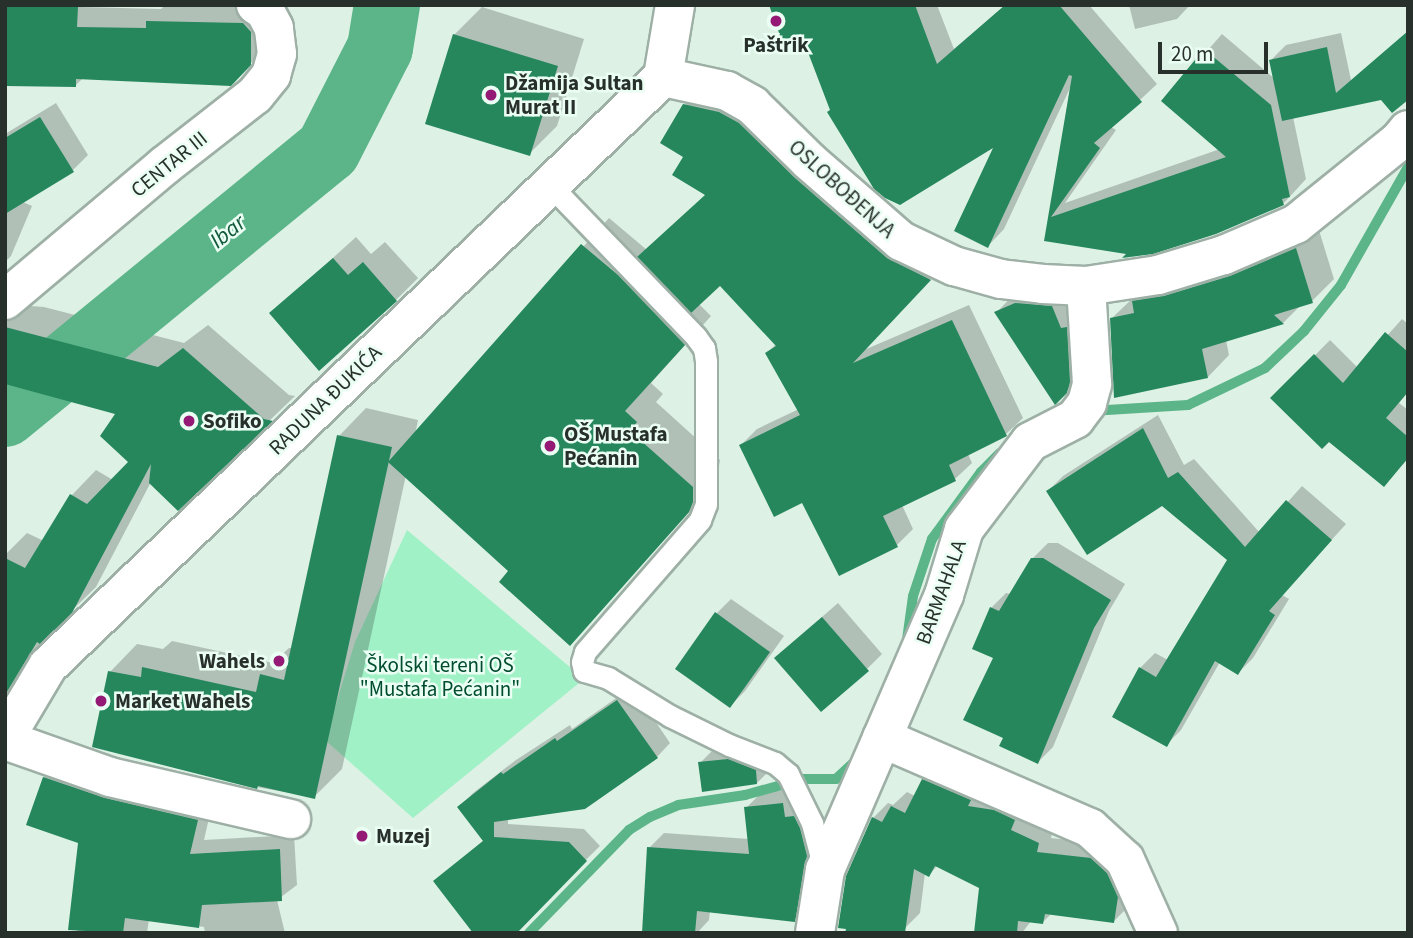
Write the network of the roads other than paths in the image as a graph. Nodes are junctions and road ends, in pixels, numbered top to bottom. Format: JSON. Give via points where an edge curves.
{"nodes":[{"id":1,"x":256,"y":5,"type":"edge"},
{"id":2,"x":675,"y":5,"type":"edge"},
{"id":3,"x":663,"y":77,"type":"junction"},
{"id":4,"x":1408,"y":130,"type":"edge"},
{"id":5,"x":549,"y":184,"type":"junction"},
{"id":6,"x":1086,"y":286,"type":"junction"},
{"id":7,"x":5,"y":300,"type":"edge"},
{"id":8,"x":882,"y":738,"type":"junction"},
{"id":9,"x":5,"y":739,"type":"edge"},
{"id":10,"x":291,"y":819,"type":"dead end"},
{"id":11,"x":825,"y":870,"type":"junction"},
{"id":12,"x":815,"y":933,"type":"edge"},
{"id":13,"x":1158,"y":933,"type":"edge"}],
"edges":[{"from":1,"to":7,"type":"street","name":"CENTAR III","via":[[274,28],[277,54],[271,75],[255,95]]},
{"from":2,"to":3,"type":"street"},
{"from":3,"to":5,"type":"street","name":"RADUNA ÐUKIĆA"},
{"from":3,"to":6,"type":"street","name":"OSLOBOĐENJA","via":[[727,92],[752,105],[901,241],[954,266],[1001,279]]},
{"from":4,"to":6,"type":"street","name":"OSLOBOĐENJA","via":[[1296,224],[1224,255],[1158,275]]},
{"from":5,"to":9,"type":"street","name":"RADUNA ÐUKIĆA","via":[[48,666]]},
{"from":5,"to":11,"type":"lane","via":[[696,337],[706,361],[706,504],[700,520],[585,652],[584,671],[608,678],[670,716],[775,763],[788,774],[812,823]]},
{"from":6,"to":8,"type":"street","name":"BARMAHALA","via":[[1092,384],[1081,411],[1030,442],[964,529],[944,595]]},
{"from":8,"to":11,"type":"street","name":"BARMAHALA"},
{"from":8,"to":13,"type":"street","via":[[1090,828],[1125,860]]},
{"from":9,"to":10,"type":"street","via":[[110,777]]},
{"from":11,"to":12,"type":"street","name":"BARMAHALA"}]}
